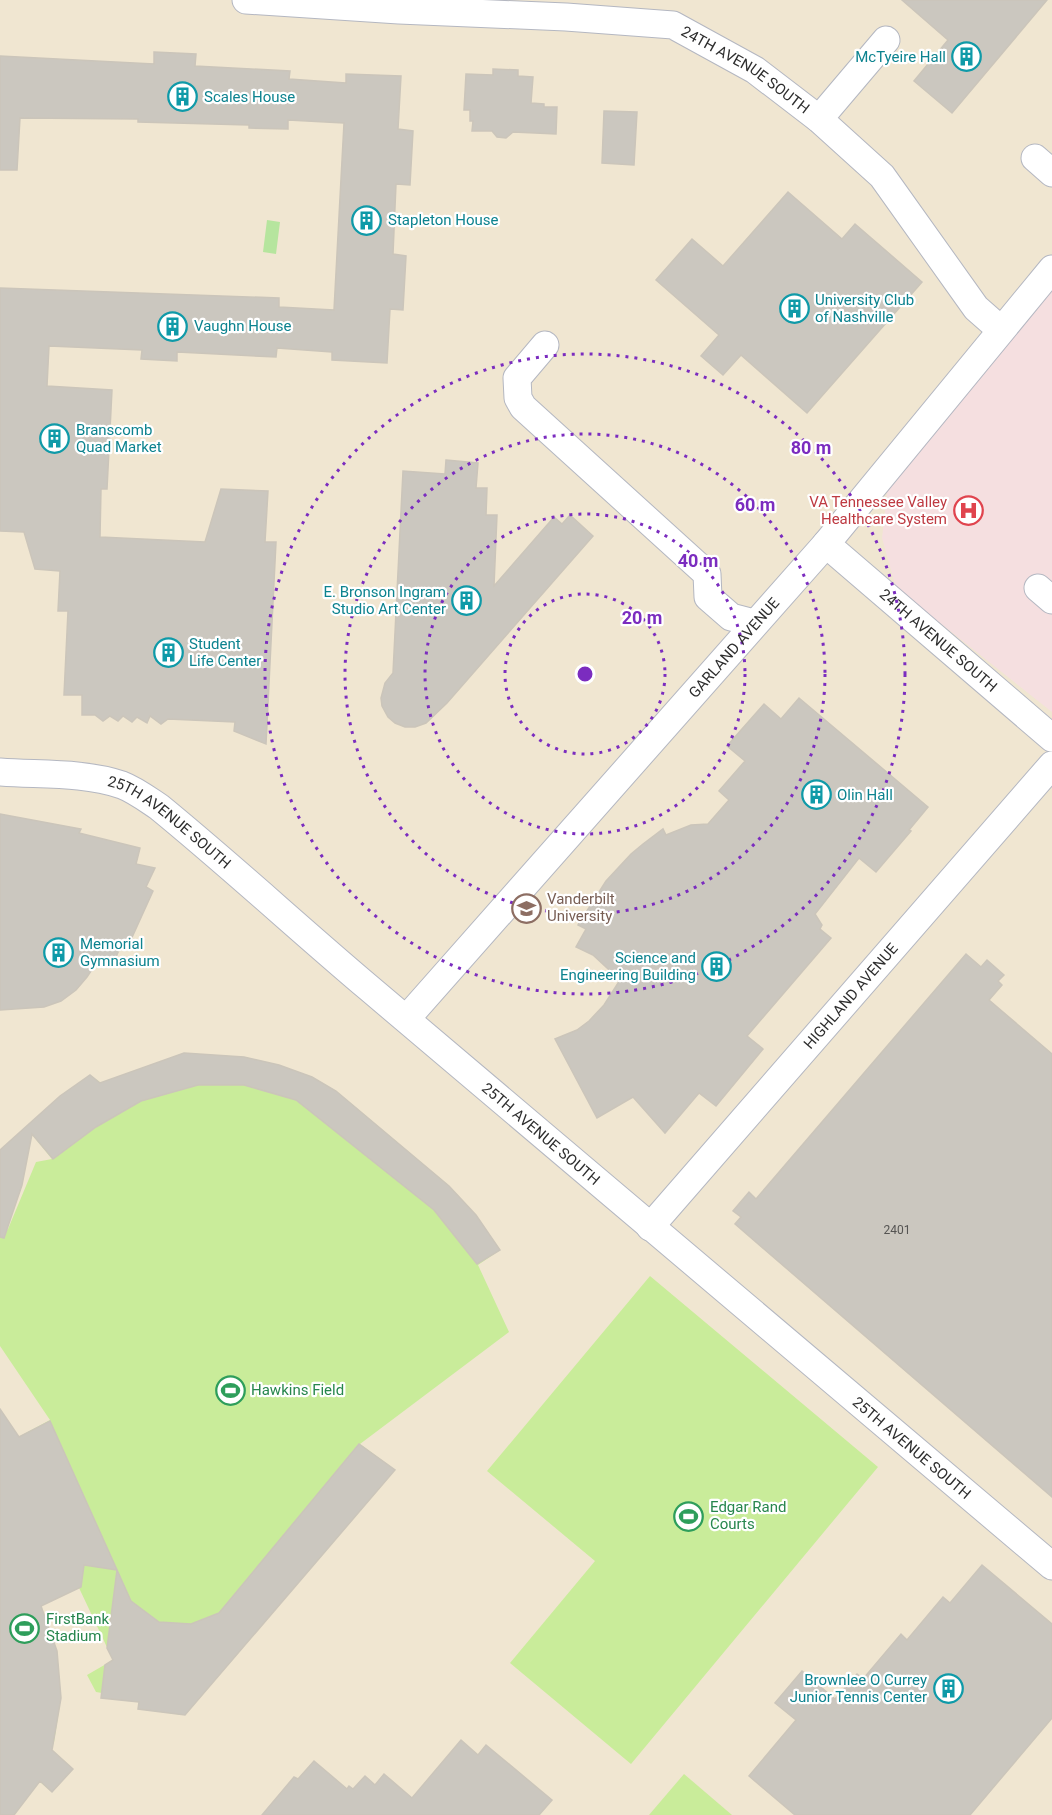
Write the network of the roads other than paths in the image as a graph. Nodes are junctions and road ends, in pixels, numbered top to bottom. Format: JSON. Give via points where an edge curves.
{"nodes":[{"id":1,"x":246,"y":0,"type":"edge"},
{"id":2,"x":399,"y":5,"type":"edge"},
{"id":3,"x":885,"y":40,"type":"dead end"},
{"id":4,"x":819,"y":119,"type":"junction"},
{"id":5,"x":1052,"y":269,"type":"edge"},
{"id":6,"x":1001,"y":330,"type":"junction"},
{"id":7,"x":545,"y":345,"type":"dead end"},
{"id":8,"x":826,"y":544,"type":"junction"},
{"id":9,"x":754,"y":623,"type":"junction"},
{"id":10,"x":1052,"y":738,"type":"edge"},
{"id":11,"x":1052,"y":765,"type":"edge"},
{"id":12,"x":0,"y":772,"type":"edge"},
{"id":13,"x":406,"y":1018,"type":"junction"},
{"id":14,"x":650,"y":1227,"type":"junction"},
{"id":15,"x":1052,"y":1566,"type":"edge"}],
"edges":[{"from":1,"to":2,"type":"street","name":"24TH AVENUE SOUTH"},
{"from":2,"to":4,"type":"street","name":"24TH AVENUE SOUTH","via":[[673,25],[754,70]]},
{"from":3,"to":4,"type":"street"},
{"from":4,"to":6,"type":"street","name":"24TH AVENUE SOUTH","via":[[882,176],[976,308]]},
{"from":5,"to":6,"type":"street","name":"GARLAND AVENUE"},
{"from":6,"to":8,"type":"street","name":"GARLAND AVENUE"},
{"from":7,"to":9,"type":"street","via":[[518,378],[518,398],[523,407],[707,574],[708,597],[731,617]]},
{"from":8,"to":9,"type":"street","name":"GARLAND AVENUE"},
{"from":8,"to":10,"type":"street","name":"24TH AVENUE SOUTH"},
{"from":9,"to":13,"type":"street","name":"GARLAND AVENUE"},
{"from":11,"to":14,"type":"street","name":"HIGHLAND AVENUE"},
{"from":12,"to":13,"type":"street","name":"25TH AVENUE SOUTH","via":[[104,781],[146,798]]},
{"from":13,"to":14,"type":"street","name":"25TH AVENUE SOUTH"},
{"from":14,"to":15,"type":"street","name":"25TH AVENUE SOUTH"}]}
